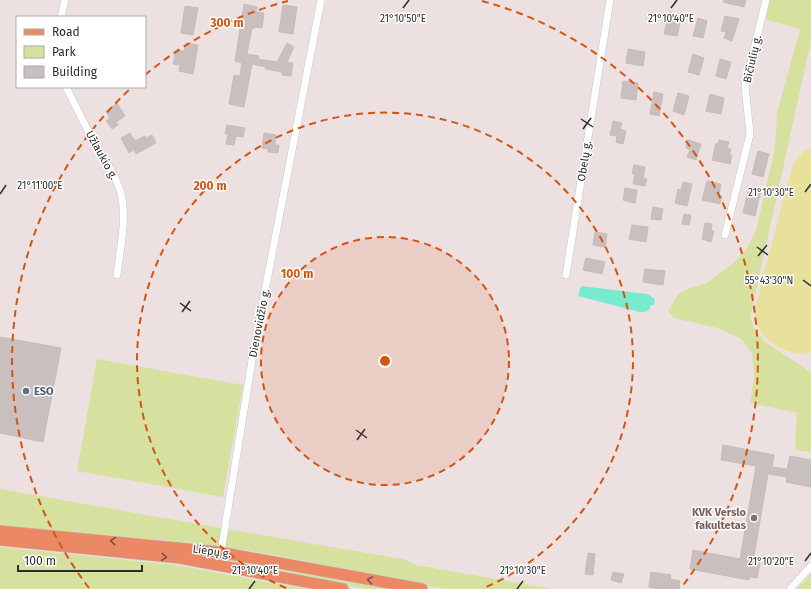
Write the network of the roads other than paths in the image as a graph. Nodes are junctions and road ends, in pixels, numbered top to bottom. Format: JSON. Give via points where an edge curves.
{"nodes":[{"id":1,"x":65,"y":0,"type":"edge"},
{"id":2,"x":321,"y":0,"type":"edge"},
{"id":3,"x":610,"y":0,"type":"edge"},
{"id":4,"x":766,"y":0,"type":"edge"},
{"id":5,"x":61,"y":16,"type":"edge"},
{"id":6,"x":67,"y":88,"type":"edge"},
{"id":7,"x":725,"y":235,"type":"dead end"},
{"id":8,"x":117,"y":275,"type":"dead end"},
{"id":9,"x":566,"y":275,"type":"dead end"},
{"id":10,"x":0,"y":531,"type":"edge"},
{"id":11,"x":0,"y":540,"type":"edge"},
{"id":12,"x":221,"y":552,"type":"junction"},
{"id":13,"x":811,"y":566,"type":"edge"},
{"id":14,"x":343,"y":589,"type":"edge"},
{"id":15,"x":422,"y":589,"type":"edge"},
{"id":16,"x":790,"y":589,"type":"edge"}],
"edges":[{"from":1,"to":5,"type":"street"},
{"from":2,"to":12,"type":"street","name":"Dienovidžio g.","via":[[254,348]]},
{"from":3,"to":9,"type":"street","name":"Obelų g."},
{"from":4,"to":7,"type":"street","name":"Bičiulių g.","via":[[745,86],[750,134]]},
{"from":6,"to":8,"type":"street","name":"Užlaukio g.","via":[[120,190],[123,226]]},
{"from":12,"to":10,"type":"main road","name":"Liepų g.","one_way":true},
{"from":11,"to":14,"type":"main road","name":"Liepų g.","one_way":true,"via":[[180,558]]},
{"from":15,"to":12,"type":"main road","name":"Liepų g.","one_way":true},
{"from":13,"to":16,"type":"street"}]}
